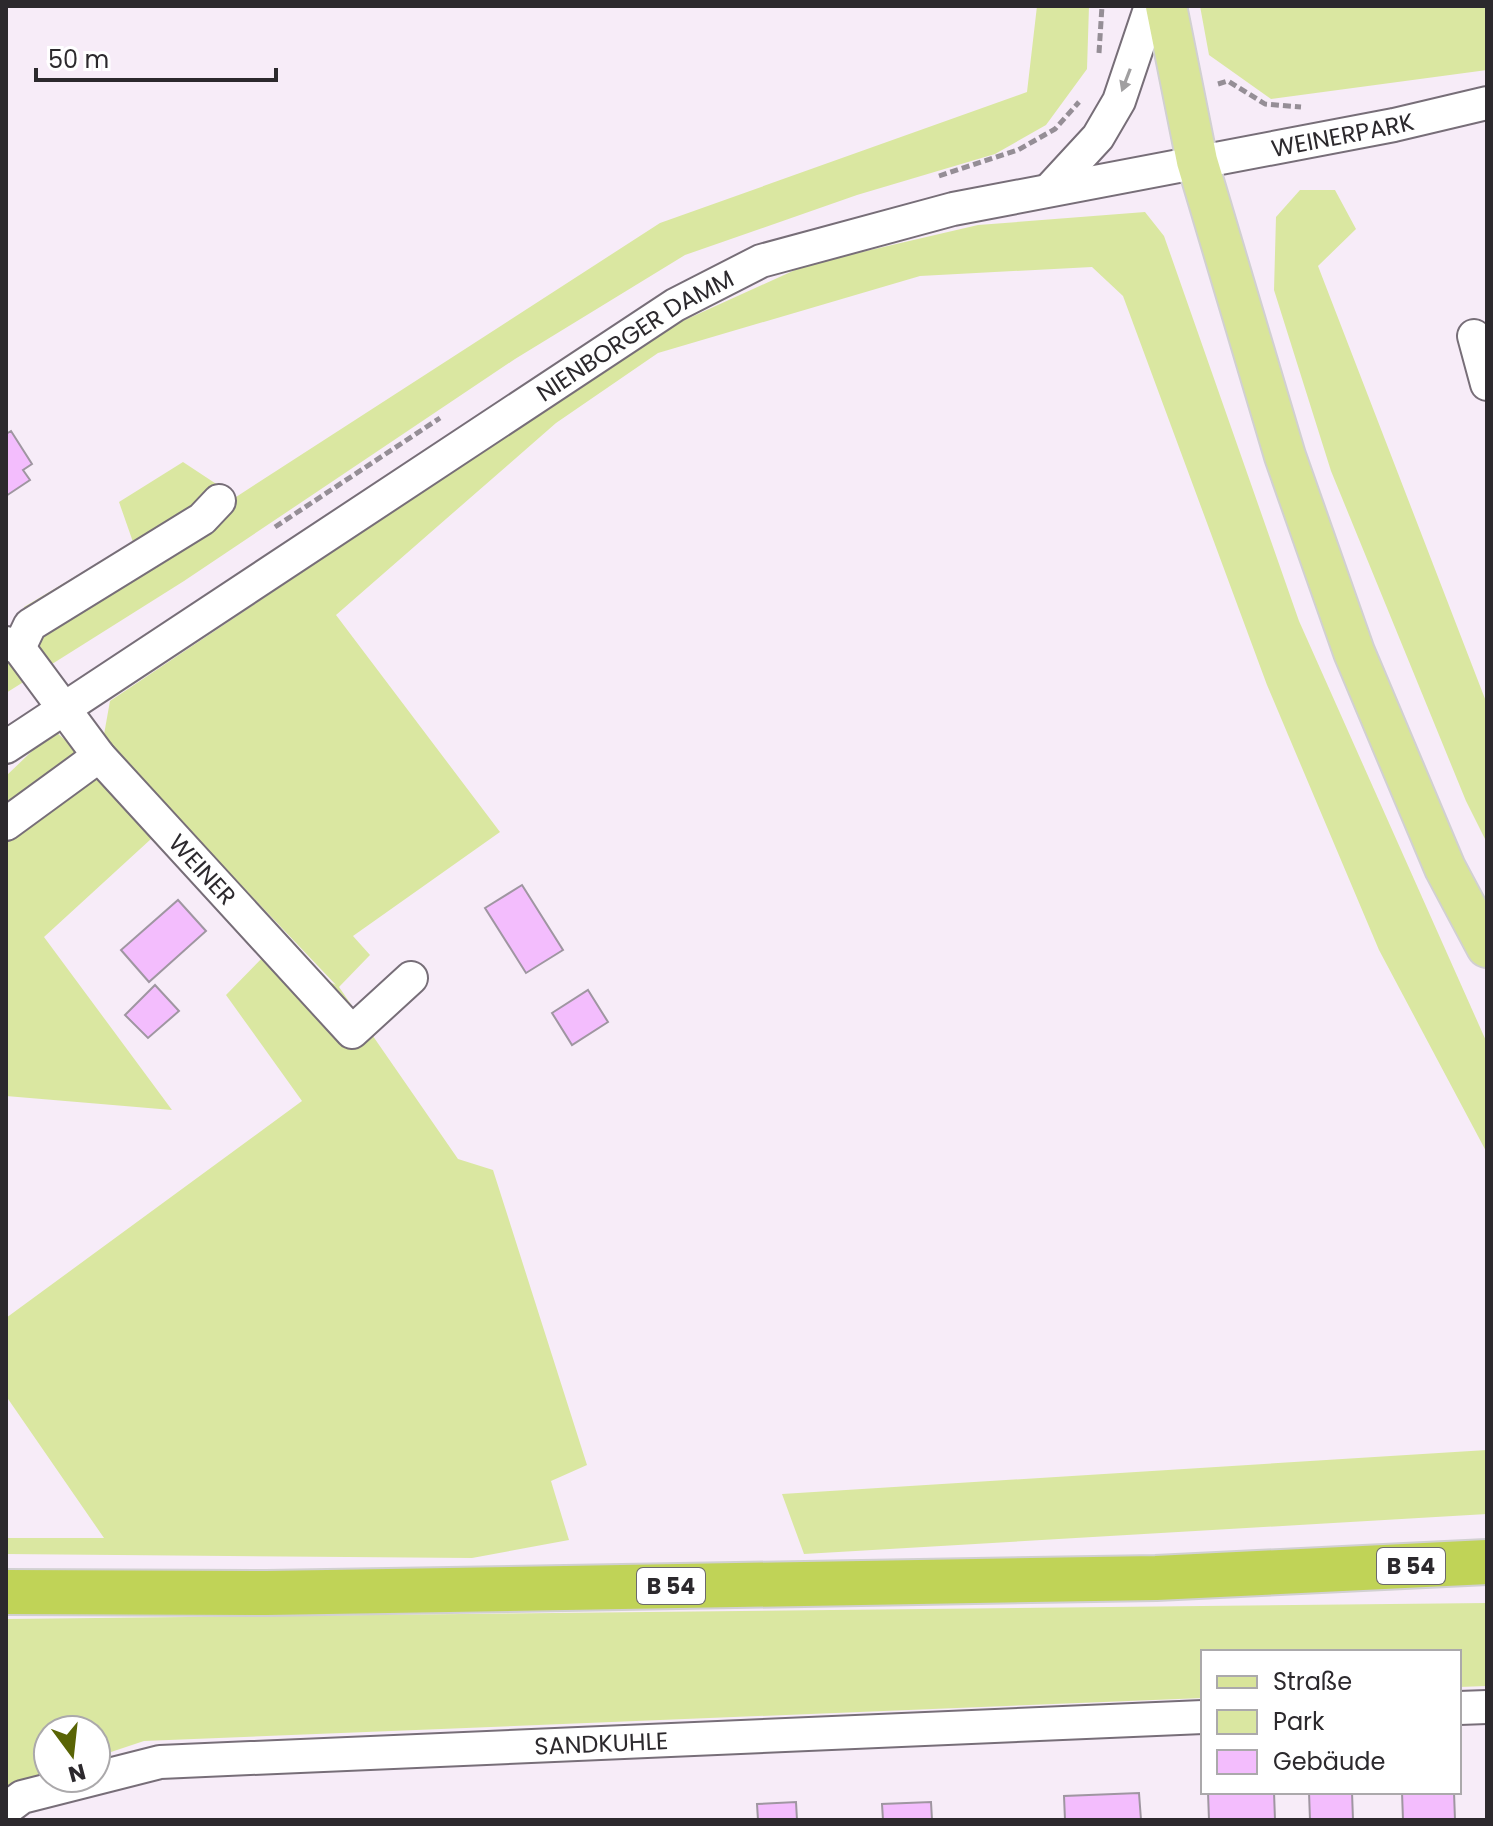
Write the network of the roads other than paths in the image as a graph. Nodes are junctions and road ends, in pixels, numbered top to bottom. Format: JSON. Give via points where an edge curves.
{"nodes":[{"id":1,"x":1151,"y":6,"type":"edge"},
{"id":2,"x":1166,"y":6,"type":"edge"},
{"id":3,"x":1487,"y":103,"type":"edge"},
{"id":4,"x":1197,"y":161,"type":"junction"},
{"id":5,"x":1050,"y":189,"type":"junction"},
{"id":6,"x":1474,"y":336,"type":"dead end"},
{"id":7,"x":1487,"y":384,"type":"edge"},
{"id":8,"x":219,"y":501,"type":"dead end"},
{"id":9,"x":13,"y":646,"type":"edge"},
{"id":10,"x":63,"y":709,"type":"junction"},
{"id":11,"x":6,"y":747,"type":"edge"},
{"id":12,"x":99,"y":756,"type":"junction"},
{"id":13,"x":6,"y":824,"type":"edge"},
{"id":14,"x":1487,"y":947,"type":"edge"},
{"id":15,"x":411,"y":978,"type":"dead end"},
{"id":16,"x":1487,"y":1562,"type":"edge"},
{"id":17,"x":6,"y":1592,"type":"edge"},
{"id":18,"x":1487,"y":1707,"type":"edge"},
{"id":19,"x":1461,"y":1708,"type":"edge"},
{"id":20,"x":1201,"y":1717,"type":"edge"},
{"id":21,"x":6,"y":1809,"type":"edge"}],
"edges":[{"from":1,"to":5,"type":"street","one_way":true,"via":[[1119,101],[1098,137]]},
{"from":2,"to":4,"type":"main road"},
{"from":3,"to":4,"type":"street","name":"WEINERPARK"},
{"from":4,"to":5,"type":"street","name":"NIENBORGER DAMM"},
{"from":4,"to":14,"type":"main road","via":[[1285,456],[1354,652],[1445,868]]},
{"from":5,"to":10,"type":"street","name":"NIENBORGER DAMM","via":[[953,209],[761,261],[675,305]]},
{"from":6,"to":7,"type":"street"},
{"from":8,"to":9,"type":"street","via":[[202,519],[30,625]]},
{"from":9,"to":10,"type":"street","name":"WEINER"},
{"from":10,"to":11,"type":"street","name":"NIENBORGER DAMM"},
{"from":10,"to":12,"type":"street","name":"WEINER"},
{"from":12,"to":13,"type":"street"},
{"from":12,"to":15,"type":"street","name":"WEINER","via":[[352,1032]]},
{"from":16,"to":17,"type":"highway","number":"B 54","via":[[1156,1578],[266,1593]]},
{"from":18,"to":19,"type":"street"},
{"from":20,"to":21,"type":"street","name":"SANDKUHLE","via":[[160,1762],[22,1797]]}]}
